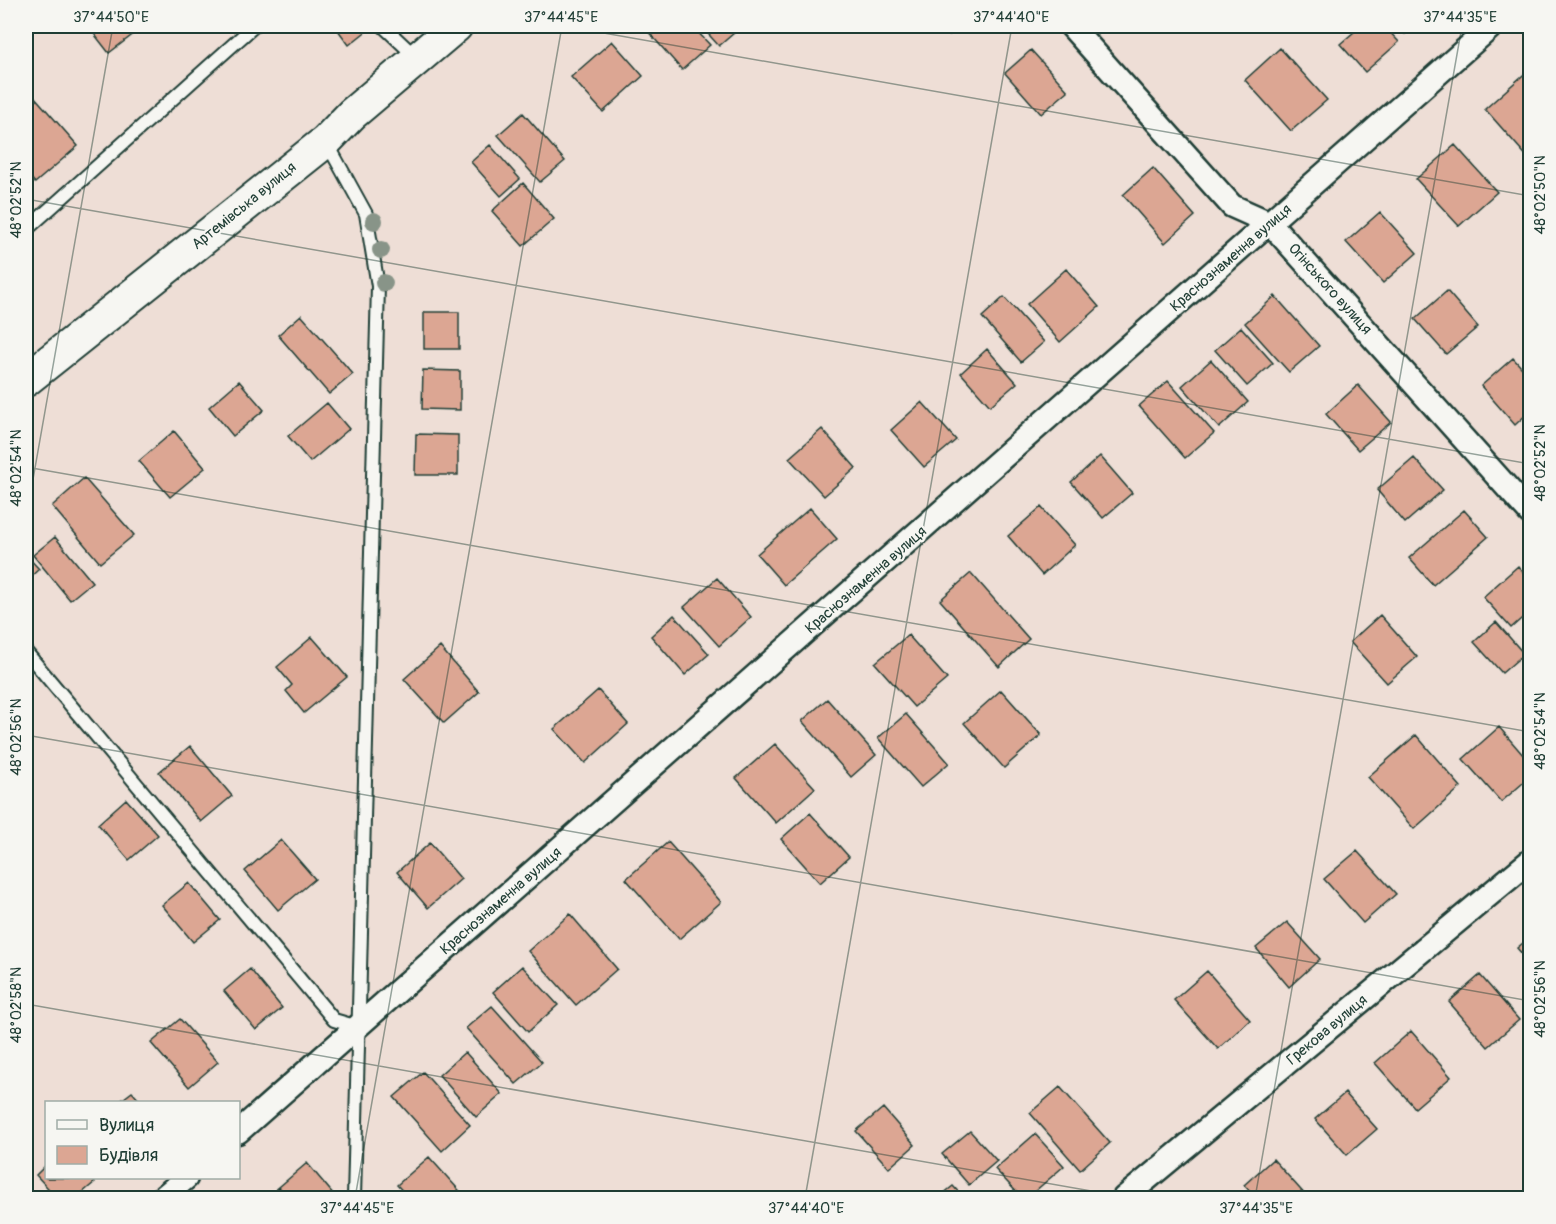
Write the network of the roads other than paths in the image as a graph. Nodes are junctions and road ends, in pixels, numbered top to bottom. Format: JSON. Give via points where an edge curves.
{"nodes":[{"id":1,"x":254,"y":26,"type":"edge"},
{"id":2,"x":383,"y":26,"type":"edge"},
{"id":3,"x":456,"y":26,"type":"edge"},
{"id":4,"x":1071,"y":26,"type":"edge"},
{"id":5,"x":1492,"y":26,"type":"edge"},
{"id":6,"x":418,"y":59,"type":"junction"},
{"id":7,"x":326,"y":141,"type":"junction"},
{"id":8,"x":1270,"y":224,"type":"junction"},
{"id":9,"x":26,"y":230,"type":"edge"},
{"id":10,"x":26,"y":380,"type":"edge"},
{"id":11,"x":1530,"y":513,"type":"edge"},
{"id":12,"x":26,"y":652,"type":"edge"},
{"id":13,"x":1530,"y":861,"type":"edge"},
{"id":14,"x":358,"y":1027,"type":"junction"},
{"id":15,"x":240,"y":1130,"type":"edge"},
{"id":16,"x":185,"y":1179,"type":"edge"},
{"id":17,"x":162,"y":1198,"type":"edge"},
{"id":18,"x":354,"y":1198,"type":"edge"},
{"id":19,"x":1124,"y":1198,"type":"edge"}],
"edges":[{"from":1,"to":9,"type":"lane"},
{"from":2,"to":6,"type":"lane"},
{"from":3,"to":6,"type":"main road","name":"Артемівська вулиця"},
{"from":4,"to":8,"type":"street","name":"Огінського вулиця","via":[[1232,206]]},
{"from":5,"to":8,"type":"street","name":"Краснознаменна вулиця"},
{"from":6,"to":7,"type":"main road","name":"Артемівська вулиця"},
{"from":7,"to":10,"type":"main road","name":"Артемівська вулиця"},
{"from":7,"to":14,"type":"lane","via":[[366,214],[378,286]]},
{"from":8,"to":11,"type":"street","name":"Огінського вулиця"},
{"from":8,"to":14,"type":"street","name":"Краснознаменна вулиця"},
{"from":12,"to":14,"type":"lane","via":[[334,1020]]},
{"from":13,"to":19,"type":"street","name":"Грекова вулиця"},
{"from":14,"to":15,"type":"street","name":"Краснознаменна вулиця"},
{"from":14,"to":18,"type":"lane"},
{"from":16,"to":17,"type":"street"}]}
